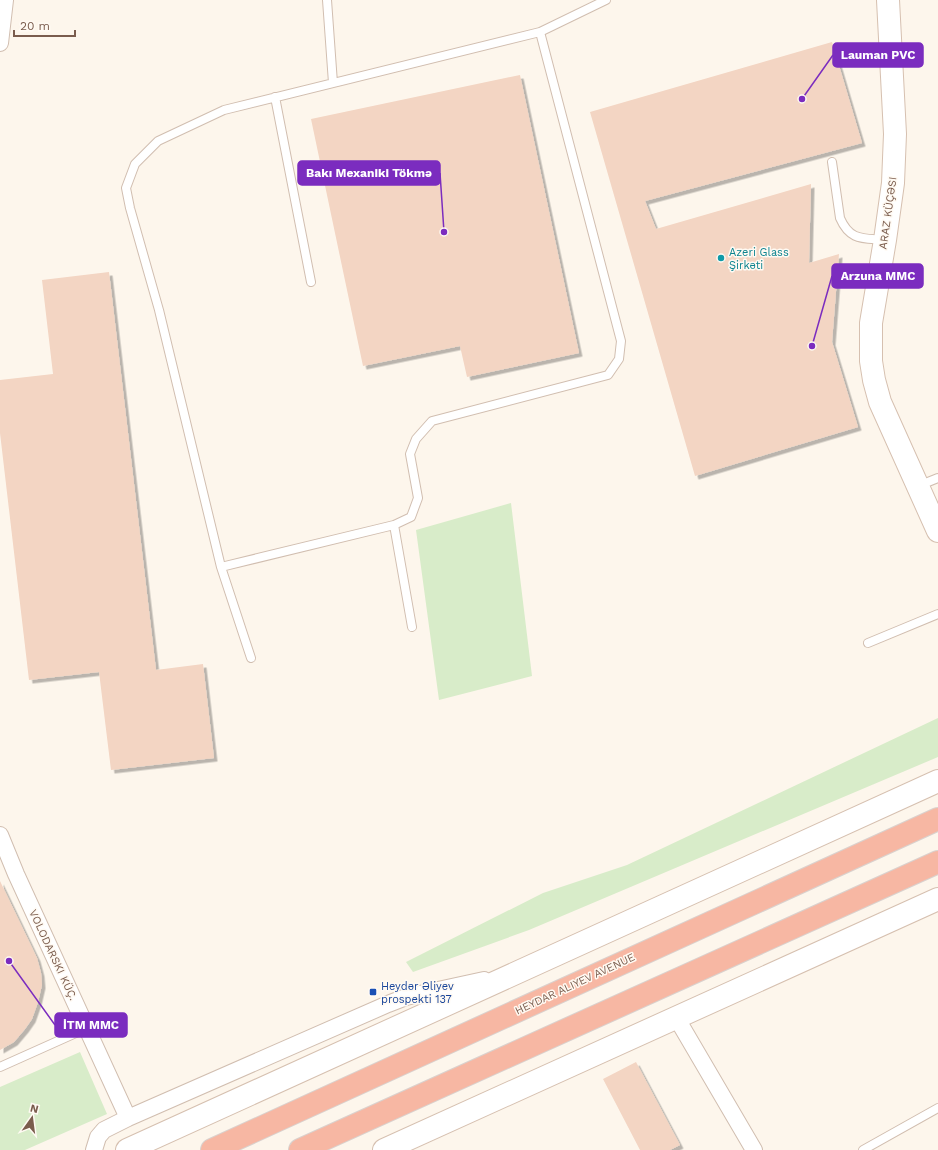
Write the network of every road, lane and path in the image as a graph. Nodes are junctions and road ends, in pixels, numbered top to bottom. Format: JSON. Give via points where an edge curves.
{"nodes":[{"id":1,"x":5,"y":0,"type":"edge"},
{"id":2,"x":327,"y":0,"type":"edge"},
{"id":3,"x":606,"y":0,"type":"edge"},
{"id":4,"x":888,"y":0,"type":"edge"},
{"id":5,"x":540,"y":32,"type":"junction"},
{"id":6,"x":0,"y":42,"type":"edge"},
{"id":7,"x":333,"y":83,"type":"junction"},
{"id":8,"x":275,"y":97,"type":"junction"},
{"id":9,"x":832,"y":162,"type":"dead end"},
{"id":10,"x":885,"y":240,"type":"junction"},
{"id":11,"x":311,"y":282,"type":"dead end"},
{"id":12,"x":938,"y":478,"type":"edge"},
{"id":13,"x":918,"y":487,"type":"junction"},
{"id":14,"x":394,"y":525,"type":"junction"},
{"id":15,"x":938,"y":531,"type":"edge"},
{"id":16,"x":221,"y":568,"type":"junction"},
{"id":17,"x":938,"y":614,"type":"edge"},
{"id":18,"x":412,"y":627,"type":"dead end"},
{"id":19,"x":868,"y":643,"type":"dead end"},
{"id":20,"x":251,"y":658,"type":"dead end"},
{"id":21,"x":938,"y":780,"type":"edge"},
{"id":22,"x":938,"y":819,"type":"edge"},
{"id":23,"x":0,"y":835,"type":"edge"},
{"id":24,"x":938,"y":862,"type":"edge"},
{"id":25,"x":938,"y":899,"type":"edge"},
{"id":26,"x":511,"y":975,"type":"junction"},
{"id":27,"x":676,"y":1018,"type":"junction"},
{"id":28,"x":87,"y":1028,"type":"junction"},
{"id":29,"x":0,"y":1067,"type":"edge"},
{"id":30,"x":938,"y":1108,"type":"edge"},
{"id":31,"x":128,"y":1118,"type":"junction"},
{"id":32,"x":94,"y":1150,"type":"edge"},
{"id":33,"x":127,"y":1150,"type":"edge"},
{"id":34,"x":212,"y":1150,"type":"edge"},
{"id":35,"x":300,"y":1150,"type":"edge"},
{"id":36,"x":384,"y":1150,"type":"edge"},
{"id":37,"x":754,"y":1150,"type":"edge"},
{"id":38,"x":863,"y":1150,"type":"edge"}],
"edges":[{"from":1,"to":6,"type":"street"},
{"from":2,"to":7,"type":"lane"},
{"from":3,"to":5,"type":"lane"},
{"from":4,"to":10,"type":"main road","name":"ARAZ KÜÇƏSI","via":[[895,134],[893,183]]},
{"from":5,"to":7,"type":"lane"},
{"from":5,"to":14,"type":"lane","via":[[622,341],[620,359],[608,375],[432,421],[416,439],[410,454],[418,498],[411,517]]},
{"from":7,"to":8,"type":"lane"},
{"from":8,"to":11,"type":"lane"},
{"from":8,"to":16,"type":"lane","via":[[224,110],[158,141],[135,164],[126,188]]},
{"from":9,"to":10,"type":"lane","via":[[843,226],[851,234],[860,237]]},
{"from":10,"to":13,"type":"main road","name":"ARAZ KÜÇƏSI","via":[[871,323],[871,361],[880,402]]},
{"from":12,"to":13,"type":"lane"},
{"from":13,"to":15,"type":"main road","name":"ARAZ KÜÇƏSI"},
{"from":14,"to":16,"type":"lane"},
{"from":14,"to":18,"type":"lane"},
{"from":16,"to":20,"type":"lane"},
{"from":17,"to":19,"type":"lane"},
{"from":21,"to":26,"type":"main road"},
{"from":22,"to":34,"type":"highway","name":"HEYDAR ALIYEV AVENUE"},
{"from":23,"to":28,"type":"street","name":"VOLODARSKI KÜÇ."},
{"from":24,"to":35,"type":"highway"},
{"from":25,"to":27,"type":"main road"},
{"from":26,"to":31,"type":"street","via":[[406,997]]},
{"from":26,"to":33,"type":"main road"},
{"from":27,"to":36,"type":"main road"},
{"from":27,"to":37,"type":"street"},
{"from":28,"to":29,"type":"lane"},
{"from":28,"to":31,"type":"street","name":"VOLODARSKI KÜÇ."},
{"from":30,"to":38,"type":"lane"},
{"from":31,"to":32,"type":"street","via":[[104,1130],[98,1137]]}]}
